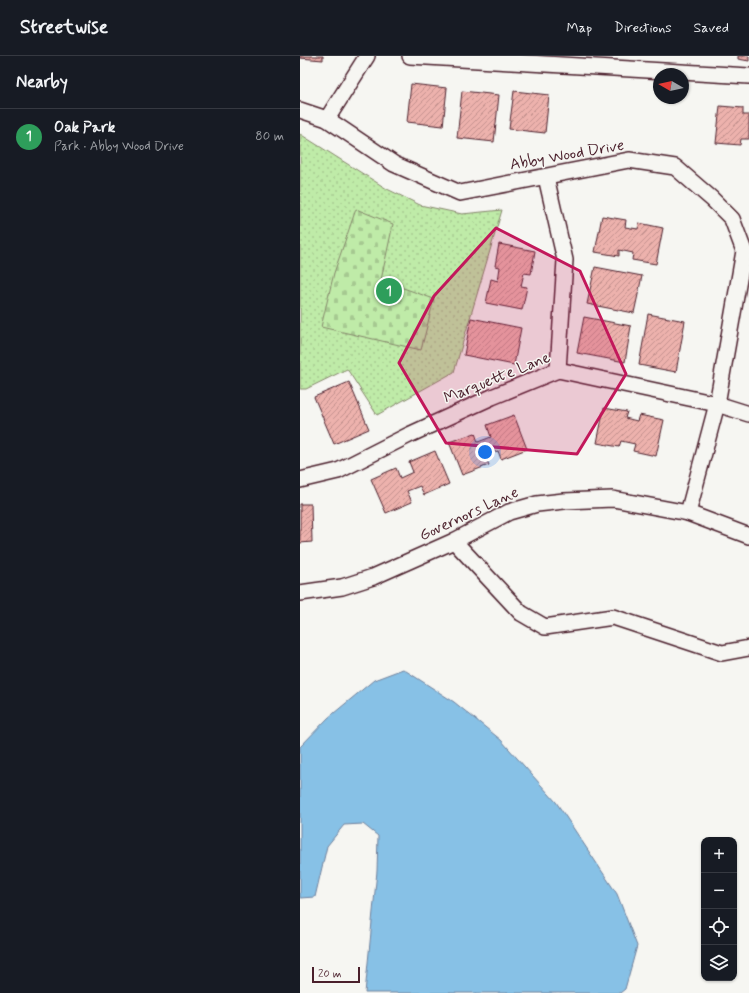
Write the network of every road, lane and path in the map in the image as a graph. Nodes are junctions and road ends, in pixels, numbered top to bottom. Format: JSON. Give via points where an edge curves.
{"nodes":[{"id":1,"x":367,"y":56,"type":"edge"},
{"id":2,"x":410,"y":56,"type":"edge"},
{"id":3,"x":749,"y":76,"type":"edge"},
{"id":4,"x":300,"y":110,"type":"edge"},
{"id":5,"x":327,"y":120,"type":"junction"},
{"id":6,"x":546,"y":177,"type":"junction"},
{"id":7,"x":558,"y":370,"type":"junction"},
{"id":8,"x":717,"y":404,"type":"junction"},
{"id":9,"x":749,"y":414,"type":"edge"},
{"id":10,"x":300,"y":480,"type":"edge"},
{"id":11,"x":688,"y":513,"type":"junction"},
{"id":12,"x":749,"y":536,"type":"edge"},
{"id":13,"x":454,"y":541,"type":"junction"},
{"id":14,"x":300,"y":593,"type":"edge"},
{"id":15,"x":749,"y":648,"type":"edge"}],
"edges":[{"from":1,"to":5,"type":"street"},
{"from":2,"to":3,"type":"street"},
{"from":4,"to":5,"type":"street","name":"Abby Wood Drive"},
{"from":5,"to":6,"type":"street","name":"Abby Wood Drive","via":[[394,164],[460,193]]},
{"from":6,"to":7,"type":"street","via":[[565,260]]},
{"from":6,"to":8,"type":"street","name":"Abby Wood Drive","via":[[630,160],[675,167],[712,198],[732,219],[744,251]]},
{"from":7,"to":8,"type":"street","name":"Marquette Lane"},
{"from":7,"to":10,"type":"street","name":"Marquette Lane","via":[[423,428],[338,471]]},
{"from":8,"to":9,"type":"street","name":"Marquette Lane"},
{"from":8,"to":11,"type":"street","name":"Abby Wood Drive"},
{"from":11,"to":12,"type":"street","name":"Governors Lane"},
{"from":11,"to":13,"type":"street","name":"Governors Lane","via":[[613,500],[537,504],[509,512]]},
{"from":13,"to":14,"type":"street","name":"Governors Lane","via":[[373,577],[342,587]]},
{"from":13,"to":15,"type":"street","via":[[521,614],[545,627],[613,617],[722,653]]}]}
